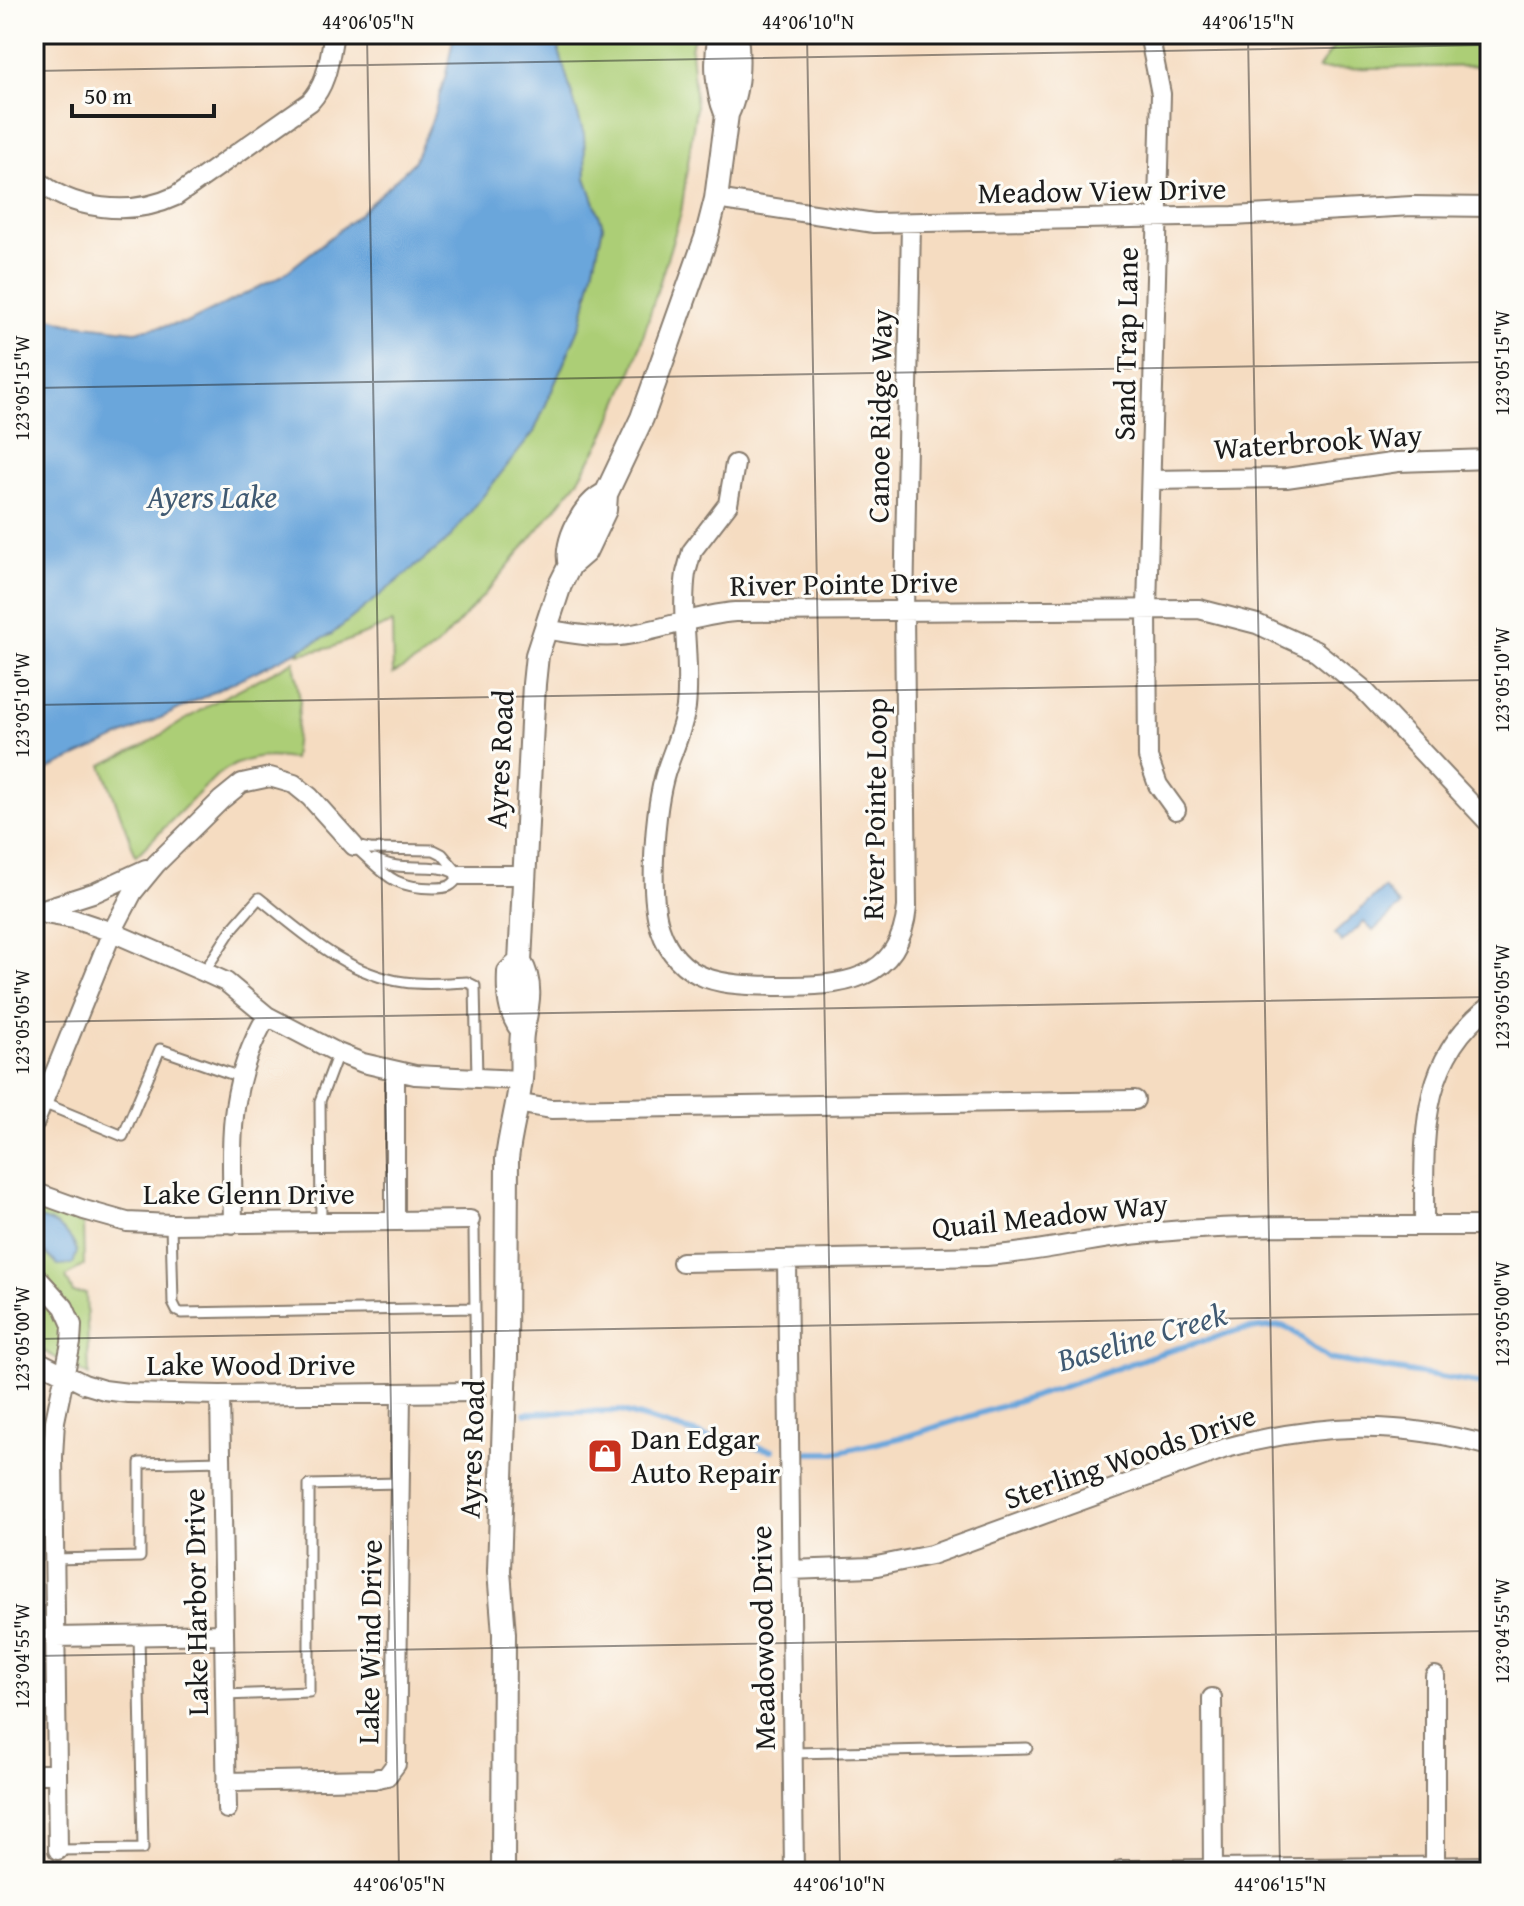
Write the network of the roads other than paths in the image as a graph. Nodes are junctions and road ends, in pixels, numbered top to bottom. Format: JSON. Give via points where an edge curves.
{"nodes":[{"id":1,"x":334,"y":34,"type":"edge"},
{"id":2,"x":720,"y":34,"type":"edge"},
{"id":3,"x":736,"y":34,"type":"edge"},
{"id":4,"x":1149,"y":34,"type":"edge"},
{"id":5,"x":727,"y":114,"type":"junction"},
{"id":6,"x":34,"y":177,"type":"edge"},
{"id":7,"x":716,"y":199,"type":"junction"},
{"id":8,"x":1490,"y":207,"type":"edge"},
{"id":9,"x":1157,"y":218,"type":"junction"},
{"id":10,"x":911,"y":223,"type":"junction"},
{"id":11,"x":1490,"y":459,"type":"edge"},
{"id":12,"x":735,"y":464,"type":"dead end"},
{"id":13,"x":1151,"y":480,"type":"junction"},
{"id":14,"x":1147,"y":608,"type":"junction"},
{"id":15,"x":904,"y":611,"type":"junction"},
{"id":16,"x":684,"y":620,"type":"junction"},
{"id":17,"x":544,"y":629,"type":"junction"},
{"id":18,"x":1176,"y":810,"type":"dead end"},
{"id":19,"x":1490,"y":824,"type":"edge"},
{"id":20,"x":354,"y":846,"type":"junction"},
{"id":21,"x":156,"y":864,"type":"junction"},
{"id":22,"x":460,"y":875,"type":"junction"},
{"id":23,"x":523,"y":875,"type":"junction"},
{"id":24,"x":34,"y":912,"type":"edge"},
{"id":25,"x":112,"y":932,"type":"junction"},
{"id":26,"x":204,"y":972,"type":"junction"},
{"id":27,"x":1490,"y":1006,"type":"edge"},
{"id":28,"x":267,"y":1016,"type":"junction"},
{"id":29,"x":338,"y":1053,"type":"junction"},
{"id":30,"x":395,"y":1071,"type":"junction"},
{"id":31,"x":240,"y":1077,"type":"junction"},
{"id":32,"x":477,"y":1078,"type":"junction"},
{"id":33,"x":521,"y":1080,"type":"junction"},
{"id":34,"x":1135,"y":1100,"type":"dead end"},
{"id":35,"x":43,"y":1103,"type":"junction"},
{"id":36,"x":516,"y":1103,"type":"junction"},
{"id":37,"x":34,"y":1124,"type":"edge"},
{"id":38,"x":34,"y":1192,"type":"edge"},
{"id":39,"x":470,"y":1220,"type":"joint"},
{"id":40,"x":395,"y":1221,"type":"junction"},
{"id":41,"x":321,"y":1222,"type":"junction"},
{"id":42,"x":171,"y":1224,"type":"junction"},
{"id":43,"x":233,"y":1224,"type":"junction"},
{"id":44,"x":1424,"y":1225,"type":"junction"},
{"id":45,"x":1490,"y":1226,"type":"edge"},
{"id":46,"x":787,"y":1260,"type":"junction"},
{"id":47,"x":682,"y":1262,"type":"dead end"},
{"id":48,"x":34,"y":1274,"type":"edge"},
{"id":49,"x":475,"y":1308,"type":"junction"},
{"id":50,"x":34,"y":1359,"type":"edge"},
{"id":51,"x":63,"y":1376,"type":"junction"},
{"id":52,"x":476,"y":1392,"type":"joint"},
{"id":53,"x":401,"y":1393,"type":"junction"},
{"id":54,"x":220,"y":1395,"type":"junction"},
{"id":55,"x":1490,"y":1446,"type":"edge"},
{"id":56,"x":221,"y":1461,"type":"junction"},
{"id":57,"x":400,"y":1483,"type":"junction"},
{"id":58,"x":54,"y":1559,"type":"junction"},
{"id":59,"x":790,"y":1570,"type":"junction"},
{"id":60,"x":139,"y":1634,"type":"junction"},
{"id":61,"x":224,"y":1634,"type":"junction"},
{"id":62,"x":55,"y":1637,"type":"junction"},
{"id":63,"x":1435,"y":1676,"type":"dead end"},
{"id":64,"x":225,"y":1695,"type":"junction"},
{"id":65,"x":1212,"y":1698,"type":"dead end"},
{"id":66,"x":1027,"y":1748,"type":"dead end"},
{"id":67,"x":793,"y":1753,"type":"junction"},
{"id":68,"x":34,"y":1774,"type":"edge"},
{"id":69,"x":57,"y":1774,"type":"junction"},
{"id":70,"x":226,"y":1782,"type":"junction"},
{"id":71,"x":227,"y":1809,"type":"dead end"},
{"id":72,"x":58,"y":1850,"type":"joint"},
{"id":73,"x":1435,"y":1868,"type":"junction"},
{"id":74,"x":1490,"y":1868,"type":"edge"},
{"id":75,"x":1213,"y":1871,"type":"edge"},
{"id":76,"x":1351,"y":1871,"type":"edge"},
{"id":77,"x":503,"y":1872,"type":"edge"},
{"id":78,"x":794,"y":1872,"type":"edge"},
{"id":79,"x":1122,"y":1872,"type":"edge"}],
"edges":[{"from":1,"to":6,"type":"street","via":[[326,77],[310,102],[176,196],[147,207],[106,208],[63,196]]},
{"from":2,"to":5,"type":"street","name":"Ayres Road","via":[[717,66]]},
{"from":3,"to":5,"type":"street","name":"Ayres Road","via":[[738,70]]},
{"from":4,"to":9,"type":"street","name":"Sand Trap Lane","via":[[1161,94]]},
{"from":5,"to":7,"type":"street","name":"Ayres Road"},
{"from":7,"to":10,"type":"street","name":"Meadow View Drive","via":[[837,219]]},
{"from":7,"to":17,"type":"street","name":"Ayres Road","via":[[658,378],[606,494],[590,503],[568,546],[570,565]]},
{"from":8,"to":9,"type":"street","name":"Meadow View Drive"},
{"from":9,"to":10,"type":"street","name":"Meadow View Drive"},
{"from":9,"to":13,"type":"street","name":"Sand Trap Lane"},
{"from":10,"to":15,"type":"street","name":"Canoe Ridge Way"},
{"from":11,"to":13,"type":"street","name":"Waterbrook Way","via":[[1398,462],[1286,478]]},
{"from":12,"to":16,"type":"street","name":"River Pointe Loop","via":[[728,504],[688,561]]},
{"from":13,"to":14,"type":"street","name":"Sand Trap Lane"},
{"from":14,"to":15,"type":"street","name":"River Pointe Drive"},
{"from":14,"to":18,"type":"street","via":[[1148,757],[1158,785]]},
{"from":14,"to":19,"type":"street","name":"River Pointe Drive","via":[[1199,609],[1229,616],[1316,651],[1362,688]]},
{"from":15,"to":16,"type":"street","name":"River Pointe Drive","via":[[735,612]]},
{"from":15,"to":16,"type":"street","name":"River Pointe Loop","via":[[906,921],[893,951],[880,964],[851,981],[821,986],[732,985],[705,979],[679,961],[659,927],[657,810],[686,710]]},
{"from":16,"to":17,"type":"street","name":"River Pointe Drive","via":[[618,636]]},
{"from":17,"to":23,"type":"street","name":"Ayres Road","via":[[534,684]]},
{"from":20,"to":21,"type":"street","via":[[302,790],[270,777],[242,783]]},
{"from":20,"to":22,"type":"lane","via":[[389,866],[444,868]]},
{"from":20,"to":22,"type":"lane","via":[[434,850]]},
{"from":20,"to":22,"type":"lane","via":[[405,886],[447,888]]},
{"from":21,"to":24,"type":"street","via":[[96,892]]},
{"from":21,"to":25,"type":"street","via":[[133,892]]},
{"from":22,"to":23,"type":"street"},
{"from":23,"to":33,"type":"street","name":"Ayres Road","via":[[520,962],[528,975]]},
{"from":24,"to":25,"type":"street"},
{"from":25,"to":26,"type":"street"},
{"from":25,"to":35,"type":"street"},
{"from":26,"to":28,"type":"street","via":[[226,982]]},
{"from":26,"to":32,"type":"lane","via":[[259,898],[329,953],[359,968],[404,982],[475,986]]},
{"from":27,"to":44,"type":"street","via":[[1449,1050],[1431,1092]]},
{"from":28,"to":29,"type":"street"},
{"from":28,"to":31,"type":"street"},
{"from":29,"to":30,"type":"street"},
{"from":29,"to":41,"type":"lane","via":[[320,1101]]},
{"from":30,"to":32,"type":"street"},
{"from":30,"to":40,"type":"street"},
{"from":31,"to":35,"type":"lane","via":[[160,1049],[123,1136]]},
{"from":31,"to":43,"type":"street","via":[[233,1107]]},
{"from":32,"to":33,"type":"street"},
{"from":33,"to":36,"type":"street","name":"Ayres Road"},
{"from":34,"to":36,"type":"street","via":[[551,1109]]},
{"from":35,"to":37,"type":"street"},
{"from":36,"to":77,"type":"street","name":"Ayres Road","via":[[507,1159],[500,1499]]},
{"from":38,"to":42,"type":"street","name":"Lake Glenn Drive","via":[[127,1222]]},
{"from":39,"to":40,"type":"street","name":"Lake Glenn Drive"},
{"from":39,"to":49,"type":"lane"},
{"from":40,"to":41,"type":"street","name":"Lake Glenn Drive"},
{"from":41,"to":43,"type":"street","name":"Lake Glenn Drive"},
{"from":42,"to":43,"type":"street","name":"Lake Glenn Drive"},
{"from":42,"to":49,"type":"lane","via":[[173,1303],[181,1313]]},
{"from":44,"to":45,"type":"street","name":"Quail Meadow Way"},
{"from":44,"to":46,"type":"street","name":"Quail Meadow Way","via":[[1195,1230],[1000,1255]]},
{"from":46,"to":47,"type":"street","name":"Quail Meadow Way"},
{"from":46,"to":59,"type":"street","name":"Meadowood Drive"},
{"from":48,"to":51,"type":"street","via":[[64,1307],[72,1325]]},
{"from":49,"to":52,"type":"lane"},
{"from":50,"to":51,"type":"street","name":"Lake Wood Drive"},
{"from":51,"to":54,"type":"street","name":"Lake Wood Drive","via":[[104,1390]]},
{"from":51,"to":58,"type":"street","via":[[53,1457]]},
{"from":52,"to":53,"type":"street","name":"Lake Wood Drive"},
{"from":53,"to":54,"type":"street","name":"Lake Wood Drive"},
{"from":53,"to":57,"type":"street","name":"Lake Wind Drive"},
{"from":54,"to":56,"type":"street","name":"Lake Harbor Drive"},
{"from":55,"to":59,"type":"street","name":"Sterling Woods Drive","via":[[1384,1427],[1321,1428],[1226,1448],[931,1555],[872,1567]]},
{"from":56,"to":58,"type":"lane","via":[[140,1463],[140,1557]]},
{"from":56,"to":61,"type":"street","name":"Lake Harbor Drive"},
{"from":57,"to":64,"type":"lane","via":[[309,1485],[309,1692]]},
{"from":57,"to":70,"type":"street","name":"Lake Wind Drive","via":[[398,1757],[392,1771],[374,1779]]},
{"from":58,"to":62,"type":"street"},
{"from":59,"to":67,"type":"street","name":"Meadowood Drive"},
{"from":60,"to":61,"type":"street"},
{"from":60,"to":62,"type":"street"},
{"from":60,"to":72,"type":"lane","via":[[143,1849]]},
{"from":61,"to":64,"type":"street","name":"Lake Harbor Drive"},
{"from":62,"to":69,"type":"street"},
{"from":63,"to":73,"type":"street"},
{"from":64,"to":70,"type":"street","name":"Lake Harbor Drive"},
{"from":65,"to":75,"type":"street"},
{"from":66,"to":67,"type":"lane"},
{"from":67,"to":78,"type":"street","name":"Meadowood Drive"},
{"from":68,"to":69,"type":"street"},
{"from":69,"to":72,"type":"street"},
{"from":70,"to":71,"type":"street","name":"Lake Harbor Drive"},
{"from":73,"to":74,"type":"street"},
{"from":73,"to":76,"type":"street"},
{"from":75,"to":76,"type":"street"},
{"from":75,"to":79,"type":"street"}]}
